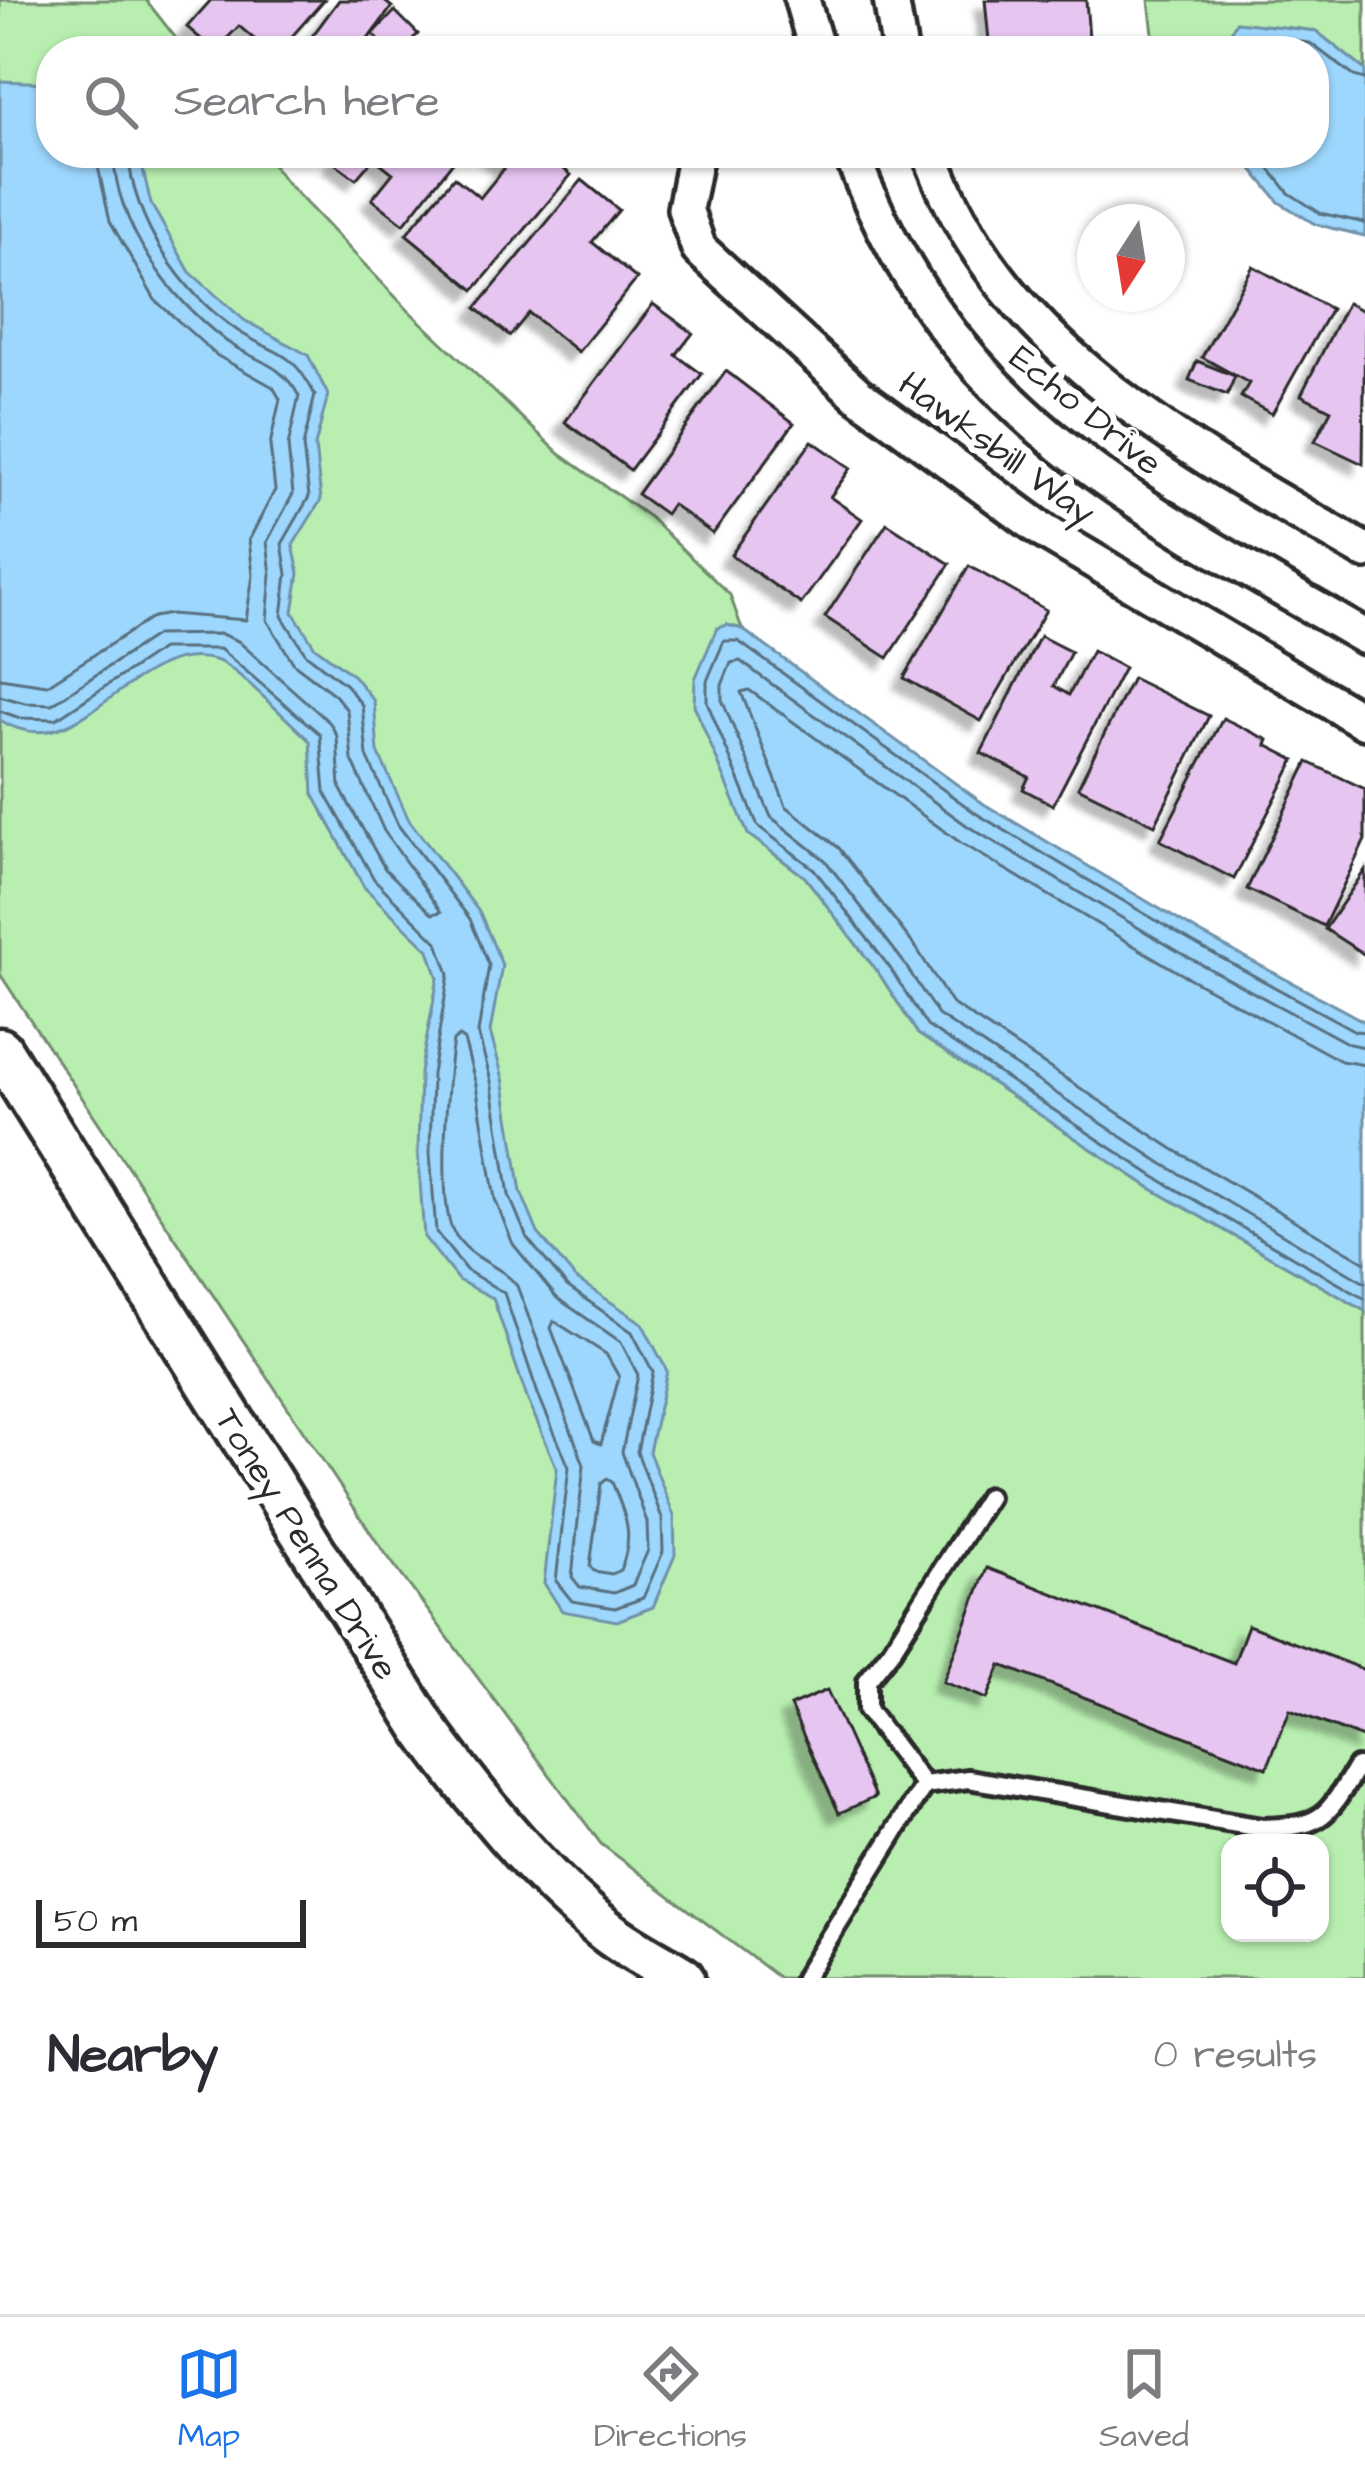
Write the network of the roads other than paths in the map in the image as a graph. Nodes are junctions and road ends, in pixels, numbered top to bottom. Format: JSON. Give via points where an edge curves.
{"nodes":[{"id":1,"x":802,"y":0,"type":"edge"},
{"id":2,"x":891,"y":0,"type":"edge"},
{"id":3,"x":813,"y":36,"type":"edge"},
{"id":4,"x":897,"y":36,"type":"edge"},
{"id":5,"x":693,"y":168,"type":"edge"},
{"id":6,"x":856,"y":168,"type":"edge"},
{"id":7,"x":937,"y":168,"type":"edge"},
{"id":8,"x":1365,"y":550,"type":"edge"},
{"id":9,"x":1365,"y":638,"type":"edge"},
{"id":10,"x":1365,"y":722,"type":"edge"},
{"id":11,"x":0,"y":1050,"type":"edge"},
{"id":12,"x":988,"y":1497,"type":"dead end"},
{"id":13,"x":1357,"y":1767,"type":"dead end"},
{"id":14,"x":924,"y":1785,"type":"junction"},
{"id":15,"x":682,"y":1978,"type":"edge"},
{"id":16,"x":803,"y":1978,"type":"edge"}],
"edges":[{"from":1,"to":3,"type":"street"},
{"from":2,"to":4,"type":"street"},
{"from":5,"to":10,"type":"street","name":"Hawksbill Way","via":[[685,208],[700,249],[857,394],[1045,532]]},
{"from":6,"to":9,"type":"street","name":"Echo Drive","via":[[908,277],[956,345],[1032,424],[1106,483]]},
{"from":7,"to":8,"type":"street","via":[[974,243],[1073,362],[1199,455]]},
{"from":11,"to":15,"type":"street","name":"Toney Penna Drive","via":[[452,1766],[532,1861],[606,1931]]},
{"from":12,"to":14,"type":"lane","via":[[867,1681],[867,1710]]},
{"from":13,"to":14,"type":"lane","via":[[1330,1812],[1304,1826],[1262,1828],[968,1779]]},
{"from":14,"to":16,"type":"lane"}]}
